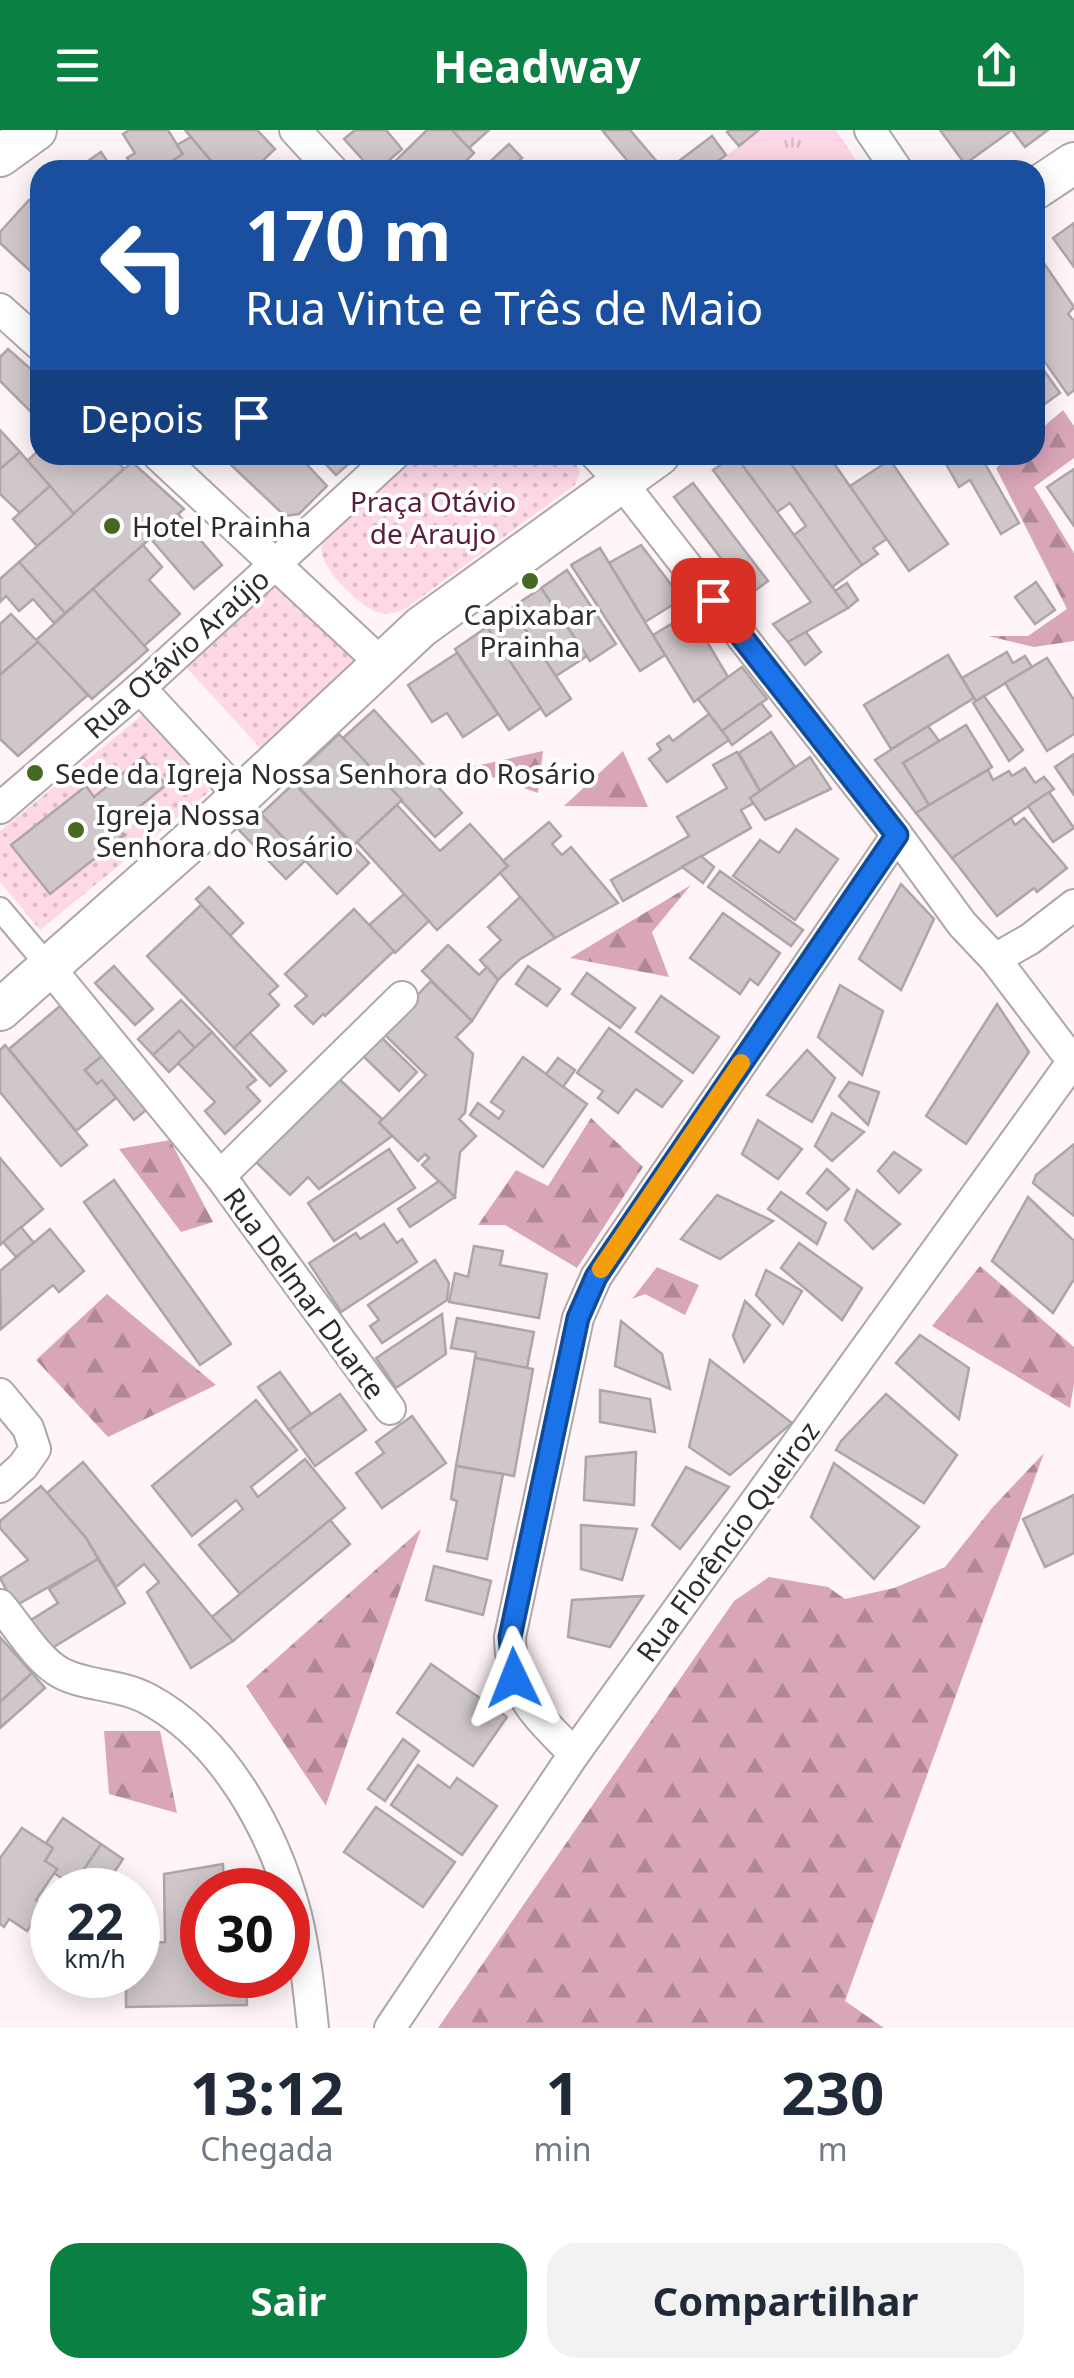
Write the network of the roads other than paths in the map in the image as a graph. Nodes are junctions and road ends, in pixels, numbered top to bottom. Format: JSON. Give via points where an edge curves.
{"nodes":[{"id":1,"x":36,"y":130,"type":"edge"},
{"id":2,"x":295,"y":130,"type":"edge"},
{"id":3,"x":870,"y":130,"type":"edge"},
{"id":4,"x":0,"y":156,"type":"edge"},
{"id":5,"x":323,"y":160,"type":"edge"},
{"id":6,"x":890,"y":160,"type":"edge"},
{"id":7,"x":1074,"y":163,"type":"edge"},
{"id":8,"x":1045,"y":183,"type":"edge"},
{"id":9,"x":0,"y":309,"type":"edge"},
{"id":10,"x":30,"y":336,"type":"edge"},
{"id":11,"x":169,"y":465,"type":"edge"},
{"id":12,"x":383,"y":465,"type":"edge"},
{"id":13,"x":608,"y":468,"type":"edge"},
{"id":14,"x":276,"y":563,"type":"junction"},
{"id":15,"x":380,"y":662,"type":"junction"},
{"id":16,"x":140,"y":688,"type":"junction"},
{"id":17,"x":239,"y":795,"type":"junction"},
{"id":18,"x":2,"y":802,"type":"edge"},
{"id":19,"x":897,"y":835,"type":"junction"},
{"id":20,"x":1074,"y":905,"type":"edge"},
{"id":21,"x":0,"y":909,"type":"edge"},
{"id":22,"x":994,"y":959,"type":"junction"},
{"id":23,"x":49,"y":966,"type":"junction"},
{"id":24,"x":402,"y":998,"type":"dead end"},
{"id":25,"x":0,"y":1010,"type":"edge"},
{"id":26,"x":1073,"y":1062,"type":"edge"},
{"id":27,"x":220,"y":1176,"type":"junction"},
{"id":28,"x":0,"y":1394,"type":"edge"},
{"id":29,"x":390,"y":1410,"type":"dead end"},
{"id":30,"x":0,"y":1487,"type":"edge"},
{"id":31,"x":0,"y":1605,"type":"edge"},
{"id":32,"x":574,"y":1754,"type":"junction"},
{"id":33,"x":314,"y":2028,"type":"edge"},
{"id":34,"x":390,"y":2028,"type":"edge"}],
"edges":[{"from":1,"to":4,"type":"main road"},
{"from":2,"to":5,"type":"street"},
{"from":3,"to":6,"type":"street"},
{"from":7,"to":8,"type":"main road"},
{"from":9,"to":10,"type":"street"},
{"from":11,"to":14,"type":"street"},
{"from":12,"to":14,"type":"street","name":"Rua Otávio Araújo"},
{"from":13,"to":15,"type":"main road"},
{"from":13,"to":19,"type":"street"},
{"from":14,"to":15,"type":"street"},
{"from":14,"to":16,"type":"street","name":"Rua Otávio Araújo"},
{"from":15,"to":17,"type":"main road"},
{"from":16,"to":17,"type":"street"},
{"from":16,"to":18,"type":"street","name":"Rua Otávio Araújo"},
{"from":17,"to":23,"type":"main road"},
{"from":19,"to":22,"type":"street"},
{"from":19,"to":32,"type":"street","via":[[603,1266],[578,1318],[510,1637],[523,1696]]},
{"from":20,"to":22,"type":"street"},
{"from":21,"to":23,"type":"street"},
{"from":22,"to":26,"type":"street"},
{"from":23,"to":25,"type":"main road"},
{"from":23,"to":27,"type":"street","name":"Rua Delmar Duarte"},
{"from":24,"to":27,"type":"street","name":"Rua Delmar Duarte"},
{"from":26,"to":32,"type":"street","name":"Rua Florêncio Queiroz"},
{"from":27,"to":29,"type":"street","name":"Rua Delmar Duarte"},
{"from":28,"to":30,"type":"street","via":[[28,1428],[35,1450]]},
{"from":31,"to":33,"type":"street","via":[[51,1666],[168,1711],[232,1778],[272,1847],[295,1912]]},
{"from":32,"to":34,"type":"street","name":"Rua Florêncio Queiroz"}]}
